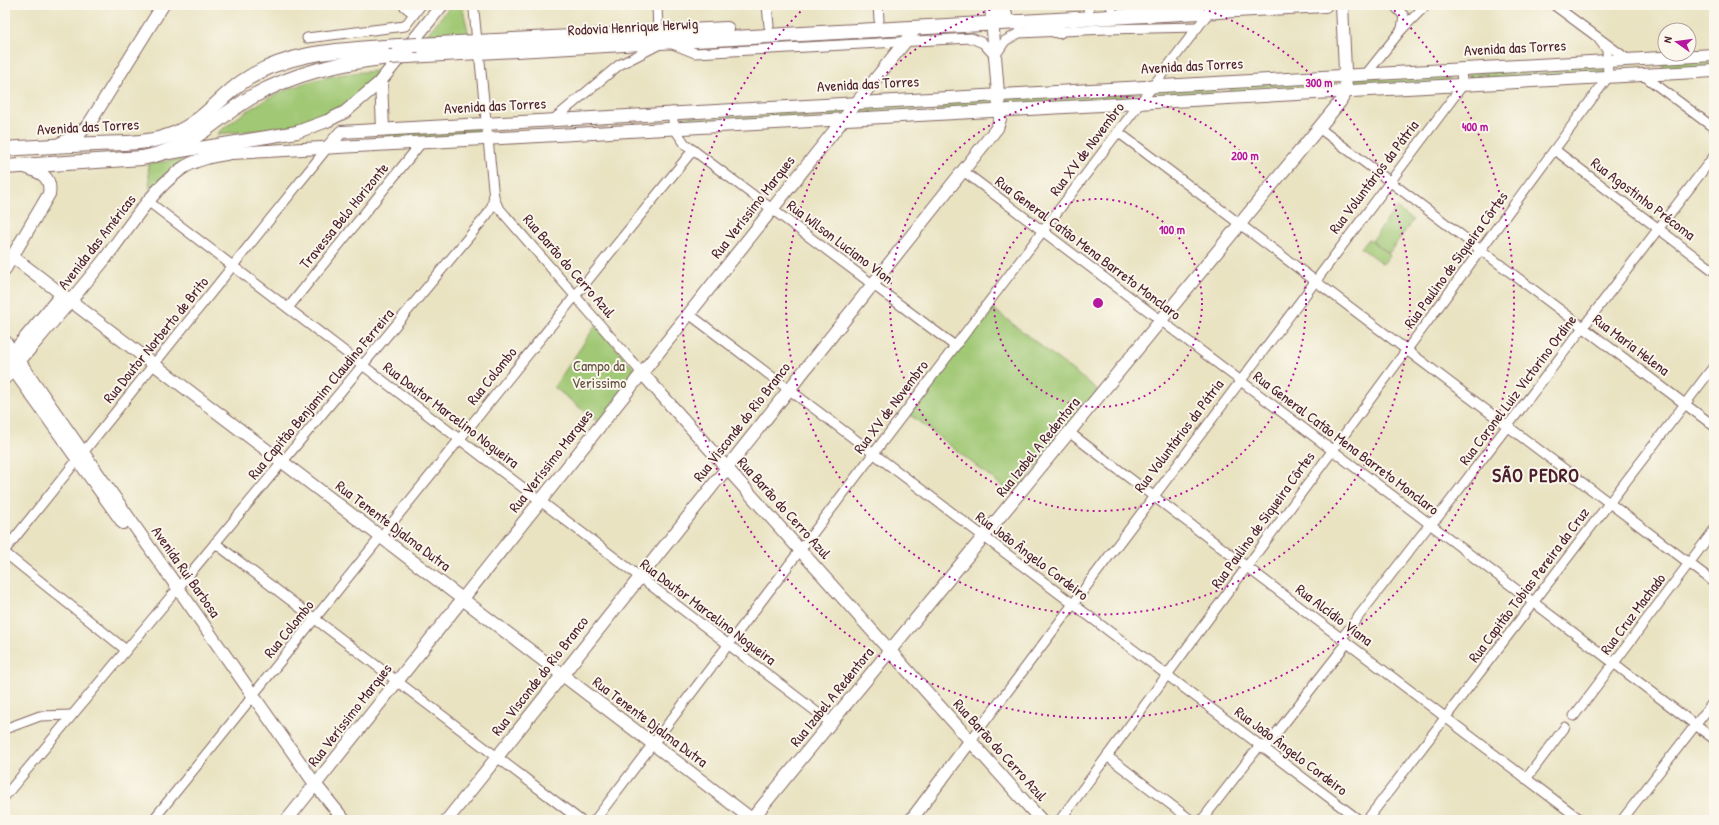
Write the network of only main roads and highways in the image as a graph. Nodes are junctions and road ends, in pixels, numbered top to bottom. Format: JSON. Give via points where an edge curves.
{"nodes":[{"id":1,"x":163,"y":5,"type":"edge"},
{"id":2,"x":442,"y":5,"type":"edge"},
{"id":3,"x":1164,"y":5,"type":"edge"},
{"id":4,"x":1325,"y":5,"type":"edge"},
{"id":5,"x":1342,"y":5,"type":"edge"},
{"id":6,"x":1111,"y":6,"type":"edge"},
{"id":7,"x":1089,"y":7,"type":"edge"},
{"id":8,"x":994,"y":12,"type":"edge"},
{"id":9,"x":1026,"y":22,"type":"junction"},
{"id":10,"x":916,"y":28,"type":"junction"},
{"id":11,"x":1059,"y":31,"type":"road end"},
{"id":12,"x":662,"y":37,"type":"junction"},
{"id":13,"x":478,"y":47,"type":"junction"},
{"id":14,"x":404,"y":51,"type":"junction"},
{"id":15,"x":1714,"y":54,"type":"edge"},
{"id":16,"x":1714,"y":72,"type":"edge"},
{"id":17,"x":1346,"y":74,"type":"junction"},
{"id":18,"x":381,"y":81,"type":"junction"},
{"id":19,"x":1225,"y":82,"type":"junction"},
{"id":20,"x":1346,"y":92,"type":"junction"},
{"id":21,"x":998,"y":94,"type":"junction"},
{"id":22,"x":1318,"y":94,"type":"junction"},
{"id":23,"x":1226,"y":98,"type":"junction"},
{"id":24,"x":857,"y":102,"type":"junction"},
{"id":25,"x":1000,"y":111,"type":"junction"},
{"id":26,"x":844,"y":119,"type":"junction"},
{"id":27,"x":1327,"y":119,"type":"junction"},
{"id":28,"x":380,"y":129,"type":"junction"},
{"id":29,"x":172,"y":135,"type":"joint"},
{"id":30,"x":283,"y":135,"type":"junction"},
{"id":31,"x":378,"y":144,"type":"junction"},
{"id":32,"x":57,"y":145,"type":"junction"},
{"id":33,"x":328,"y":147,"type":"junction"},
{"id":34,"x":5,"y":149,"type":"edge"},
{"id":35,"x":232,"y":153,"type":"junction"},
{"id":36,"x":158,"y":155,"type":"junction"},
{"id":37,"x":5,"y":166,"type":"edge"},
{"id":38,"x":20,"y":166,"type":"junction"},
{"id":39,"x":13,"y":257,"type":"junction"},
{"id":40,"x":5,"y":269,"type":"edge"},
{"id":41,"x":67,"y":298,"type":"junction"},
{"id":42,"x":5,"y":341,"type":"edge"},
{"id":43,"x":10,"y":363,"type":"edge"},
{"id":44,"x":642,"y":373,"type":"junction"},
{"id":45,"x":726,"y":467,"type":"junction"},
{"id":46,"x":462,"y":599,"type":"junction"},
{"id":47,"x":890,"y":651,"type":"junction"},
{"id":48,"x":562,"y":675,"type":"junction"},
{"id":49,"x":971,"y":740,"type":"junction"},
{"id":50,"x":313,"y":786,"type":"junction"},
{"id":51,"x":286,"y":820,"type":"edge"},
{"id":52,"x":334,"y":820,"type":"edge"},
{"id":53,"x":344,"y":820,"type":"edge"},
{"id":54,"x":447,"y":820,"type":"edge"},
{"id":55,"x":752,"y":820,"type":"edge"},
{"id":56,"x":911,"y":820,"type":"edge"},
{"id":57,"x":1041,"y":820,"type":"edge"}],
"edges":[{"from":1,"to":32,"type":"main road","via":[[89,124],[79,134]]},
{"from":2,"to":18,"type":"main road"},
{"from":3,"to":6,"type":"highway","name":"Rodovia Henrique Herwig"},
{"from":4,"to":9,"type":"highway","name":"Rodovia Henrique Herwig"},
{"from":5,"to":17,"type":"main road"},
{"from":6,"to":7,"type":"highway","name":"Rodovia Henrique Herwig"},
{"from":7,"to":8,"type":"highway","name":"Rodovia Henrique Herwig"},
{"from":8,"to":9,"type":"highway","name":"Rodovia Henrique Herwig"},
{"from":8,"to":10,"type":"highway","name":"Rodovia Henrique Herwig"},
{"from":8,"to":12,"type":"highway","name":"Rodovia Henrique Herwig","via":[[768,26]]},
{"from":8,"to":21,"type":"main road","name":"Rua Visconde do Rio Branco"},
{"from":9,"to":11,"type":"highway"},
{"from":10,"to":12,"type":"highway","name":"Rodovia Henrique Herwig"},
{"from":10,"to":24,"type":"main road","name":"Rua Veríssimo Marques"},
{"from":12,"to":13,"type":"highway","name":"Rodovia Henrique Herwig"},
{"from":13,"to":14,"type":"highway","name":"Rodovia Henrique Herwig"},
{"from":13,"to":14,"type":"highway","name":"Rodovia Henrique Herwig","bridge":true,"via":[[418,45]]},
{"from":14,"to":29,"type":"highway","name":"Rodovia Henrique Herwig","via":[[325,52],[278,63],[242,82],[196,121]]},
{"from":14,"to":36,"type":"highway","name":"Rodovia Henrique Herwig","bridge":true,"via":[[389,57],[342,63],[276,84],[248,100],[193,140]]},
{"from":15,"to":17,"type":"main road","name":"Avenida das Torres"},
{"from":16,"to":20,"type":"main road"},
{"from":17,"to":19,"type":"main road","name":"Avenida das Torres"},
{"from":17,"to":20,"type":"main road"},
{"from":18,"to":28,"type":"main road"},
{"from":18,"to":30,"type":"main road","via":[[345,112],[313,127]]},
{"from":19,"to":21,"type":"main road","name":"Avenida das Torres"},
{"from":19,"to":23,"type":"main road","via":[[1220,90]]},
{"from":20,"to":22,"type":"main road"},
{"from":20,"to":27,"type":"main road","name":"Rua Izabel A Redentora"},
{"from":21,"to":24,"type":"main road","name":"Avenida das Torres"},
{"from":21,"to":25,"type":"main road","name":"Rua Visconde do Rio Branco"},
{"from":22,"to":23,"type":"main road"},
{"from":22,"to":27,"type":"main road","via":[[1329,102],[1330,111]]},
{"from":23,"to":25,"type":"main road"},
{"from":24,"to":26,"type":"main road","name":"Rua Veríssimo Marques"},
{"from":24,"to":28,"type":"main road","name":"Avenida das Torres"},
{"from":25,"to":26,"type":"main road"},
{"from":25,"to":45,"type":"main road","name":"Rua Visconde do Rio Branco","via":[[997,128]]},
{"from":26,"to":31,"type":"main road"},
{"from":26,"to":44,"type":"main road","name":"Rua Veríssimo Marques"},
{"from":27,"to":47,"type":"main road","name":"Rua Izabel A Redentora"},
{"from":28,"to":31,"type":"main road"},
{"from":28,"to":33,"type":"main road","name":"Avenida das Torres","via":[[341,132]]},
{"from":29,"to":32,"type":"highway","name":"Avenida das Torres","via":[[138,142]]},
{"from":30,"to":35,"type":"main road"},
{"from":30,"to":36,"type":"main road"},
{"from":31,"to":33,"type":"main road"},
{"from":32,"to":34,"type":"highway","name":"Avenida das Torres"},
{"from":33,"to":35,"type":"main road"},
{"from":35,"to":41,"type":"main road","name":"Avenida das Américas","via":[[206,158],[182,168],[162,185]]},
{"from":36,"to":38,"type":"highway"},
{"from":37,"to":38,"type":"highway"},
{"from":38,"to":39,"type":"main road","via":[[39,171],[45,176],[50,187],[48,199]]},
{"from":39,"to":40,"type":"main road"},
{"from":39,"to":41,"type":"main road","name":"Rua Tenente Djalma Dutra"},
{"from":41,"to":43,"type":"main road","name":"Avenida das Américas"},
{"from":41,"to":46,"type":"main road","name":"Rua Tenente Djalma Dutra"},
{"from":42,"to":43,"type":"main road","name":"Avenida Rui Barbosa"},
{"from":43,"to":50,"type":"main road","name":"Avenida Rui Barbosa","via":[[80,456]]},
{"from":44,"to":45,"type":"main road","name":"Rua Barão do Cerro Azul"},
{"from":44,"to":46,"type":"main road","name":"Rua Veríssimo Marques"},
{"from":45,"to":47,"type":"main road","name":"Rua Barão do Cerro Azul"},
{"from":45,"to":48,"type":"main road","name":"Rua Visconde do Rio Branco"},
{"from":46,"to":48,"type":"main road","name":"Rua Tenente Djalma Dutra"},
{"from":46,"to":50,"type":"main road","name":"Rua Veríssimo Marques"},
{"from":47,"to":49,"type":"main road","name":"Rua Barão do Cerro Azul"},
{"from":47,"to":55,"type":"main road","name":"Rua Izabel A Redentora"},
{"from":48,"to":54,"type":"main road","name":"Rua Visconde do Rio Branco"},
{"from":48,"to":55,"type":"main road","name":"Rua Tenente Djalma Dutra"},
{"from":49,"to":56,"type":"main road","name":"Rua Voluntários da Pátria"},
{"from":49,"to":57,"type":"main road","name":"Rua Barão do Cerro Azul"},
{"from":50,"to":51,"type":"main road","name":"Rua Veríssimo Marques"},
{"from":50,"to":52,"type":"main road","name":"Avenida Rui Barbosa"},
{"from":50,"to":53,"type":"main road","name":"Avenida Rui Barbosa"}]}
